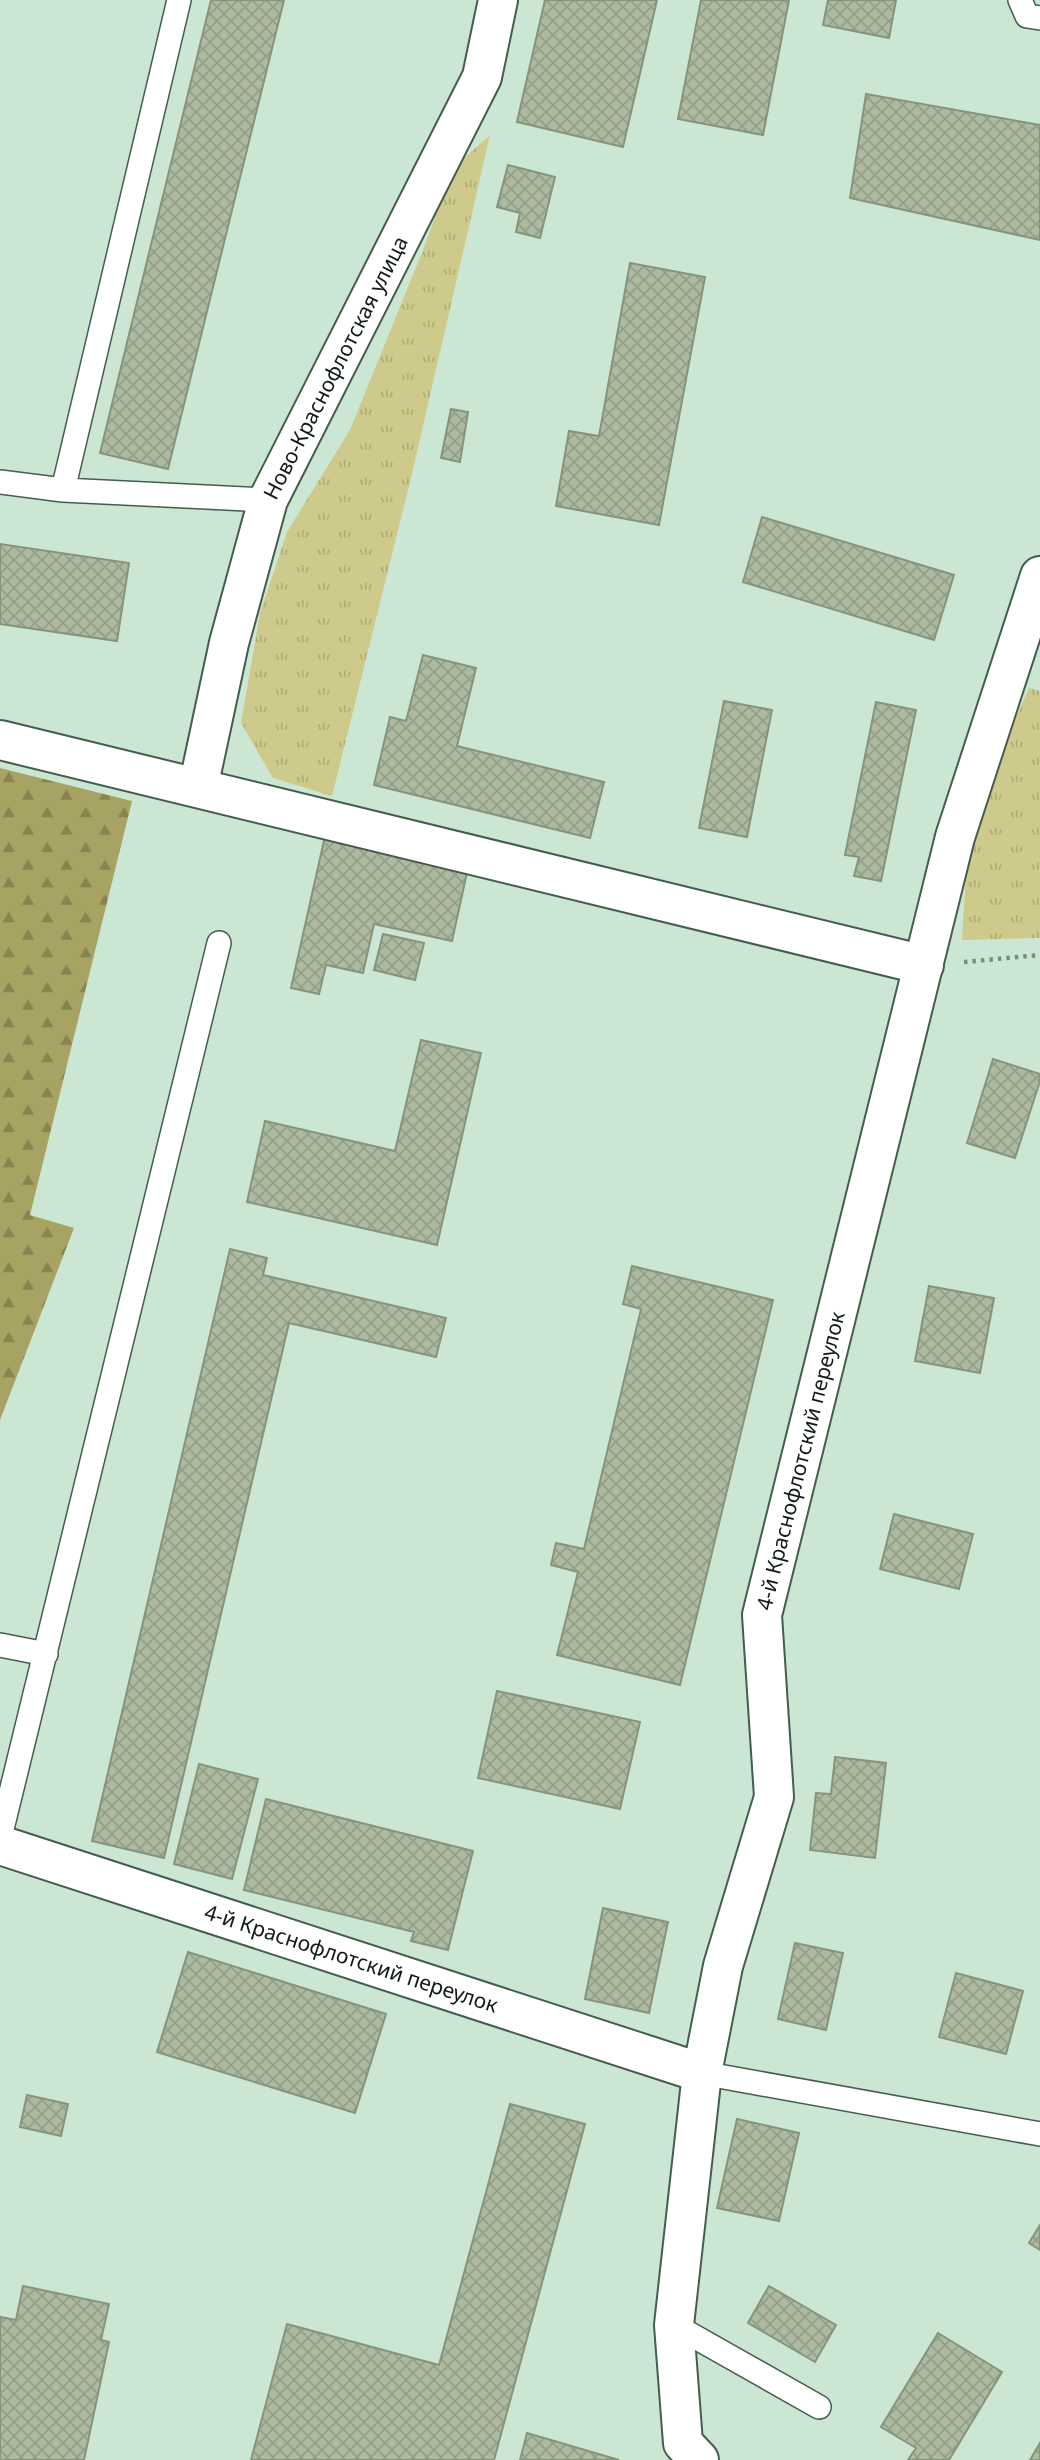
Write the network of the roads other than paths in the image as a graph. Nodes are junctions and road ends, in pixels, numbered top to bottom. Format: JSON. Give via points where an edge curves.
{"nodes":[{"id":1,"x":179,"y":0,"type":"edge"},
{"id":2,"x":498,"y":0,"type":"edge"},
{"id":3,"x":1020,"y":0,"type":"edge"},
{"id":4,"x":1040,"y":18,"type":"edge"},
{"id":5,"x":0,"y":482,"type":"edge"},
{"id":6,"x":63,"y":491,"type":"junction"},
{"id":7,"x":268,"y":500,"type":"junction"},
{"id":8,"x":1040,"y":576,"type":"edge"},
{"id":9,"x":0,"y":740,"type":"edge"},
{"id":10,"x":198,"y":788,"type":"junction"},
{"id":11,"x":219,"y":943,"type":"dead end"},
{"id":12,"x":925,"y":965,"type":"junction"},
{"id":13,"x":0,"y":1645,"type":"edge"},
{"id":14,"x":46,"y":1654,"type":"junction"},
{"id":15,"x":0,"y":1837,"type":"edge"},
{"id":16,"x":0,"y":1845,"type":"edge"},
{"id":17,"x":702,"y":2073,"type":"junction"},
{"id":18,"x":1040,"y":2134,"type":"edge"},
{"id":19,"x":674,"y":2325,"type":"junction"},
{"id":20,"x":819,"y":2407,"type":"dead end"},
{"id":21,"x":699,"y":2460,"type":"edge"}],
"edges":[{"from":1,"to":6,"type":"lane"},
{"from":2,"to":7,"type":"street","name":"Ново-Краснофлотская улица","via":[[482,77]]},
{"from":3,"to":4,"type":"lane","via":[[1027,16]]},
{"from":5,"to":6,"type":"lane"},
{"from":6,"to":7,"type":"lane"},
{"from":7,"to":10,"type":"street","name":"Ново-Краснофлотская улица","via":[[229,643]]},
{"from":8,"to":12,"type":"street","name":"4-й Краснофлотский переулок","via":[[954,837]]},
{"from":9,"to":10,"type":"street"},
{"from":10,"to":12,"type":"street"},
{"from":11,"to":14,"type":"lane"},
{"from":12,"to":17,"type":"street","name":"4-й Краснофлотский переулок","via":[[762,1615],[774,1797],[723,1966]]},
{"from":13,"to":14,"type":"lane"},
{"from":14,"to":15,"type":"lane"},
{"from":16,"to":17,"type":"street","name":"4-й Краснофлотский переулок"},
{"from":17,"to":18,"type":"lane"},
{"from":17,"to":19,"type":"street","name":"4-й Краснофлотский переулок"},
{"from":19,"to":20,"type":"lane"},
{"from":19,"to":21,"type":"street","name":"4-й Краснофлотский переулок","via":[[683,2443]]}]}
